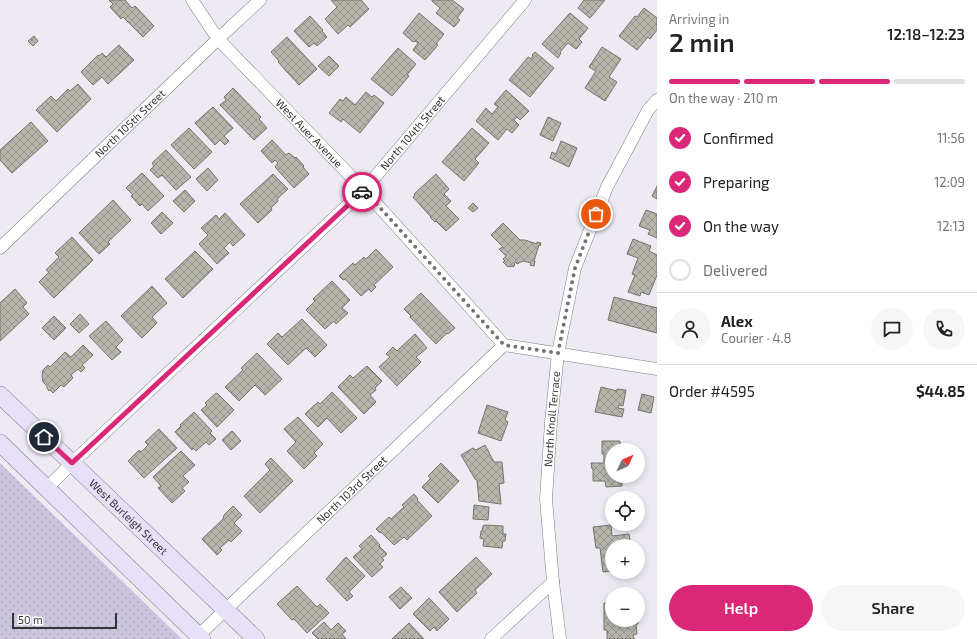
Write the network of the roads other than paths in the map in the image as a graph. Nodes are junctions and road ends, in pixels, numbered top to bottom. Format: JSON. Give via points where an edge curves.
{"nodes":[{"id":1,"x":192,"y":0,"type":"edge"},
{"id":2,"x":260,"y":0,"type":"edge"},
{"id":3,"x":525,"y":0,"type":"edge"},
{"id":4,"x":218,"y":39,"type":"junction"},
{"id":5,"x":657,"y":100,"type":"edge"},
{"id":6,"x":364,"y":190,"type":"junction"},
{"id":7,"x":0,"y":248,"type":"edge"},
{"id":8,"x":504,"y":345,"type":"junction"},
{"id":9,"x":558,"y":353,"type":"junction"},
{"id":10,"x":657,"y":369,"type":"edge"},
{"id":11,"x":0,"y":395,"type":"edge"},
{"id":12,"x":0,"y":443,"type":"edge"},
{"id":13,"x":72,"y":463,"type":"junction"},
{"id":14,"x":47,"y":488,"type":"junction"},
{"id":15,"x":553,"y":582,"type":"junction"},
{"id":16,"x":225,"y":610,"type":"junction"},
{"id":17,"x":200,"y":637,"type":"edge"},
{"id":18,"x":256,"y":639,"type":"edge"},
{"id":19,"x":491,"y":639,"type":"edge"},
{"id":20,"x":560,"y":639,"type":"edge"}],
"edges":[{"from":1,"to":4,"type":"street","name":"West Auer Avenue"},
{"from":2,"to":4,"type":"street","name":"North 105th Street"},
{"from":3,"to":6,"type":"street","name":"North 104th Street"},
{"from":4,"to":6,"type":"street","name":"West Auer Avenue"},
{"from":4,"to":7,"type":"street","name":"North 105th Street"},
{"from":5,"to":9,"type":"street","name":"North Knoll Terrace","via":[[648,110],[607,186],[575,268]]},
{"from":6,"to":8,"type":"street","name":"West Auer Avenue"},
{"from":6,"to":13,"type":"street","name":"North 104th Street"},
{"from":8,"to":9,"type":"street"},
{"from":8,"to":16,"type":"street","name":"North 103rd Street"},
{"from":9,"to":10,"type":"street"},
{"from":9,"to":15,"type":"street","name":"North Knoll Terrace","via":[[546,500]]},
{"from":11,"to":13,"type":"main road","name":"West Burleigh Street"},
{"from":12,"to":14,"type":"main road"},
{"from":13,"to":14,"type":"street","name":"North 104th Street"},
{"from":13,"to":16,"type":"main road","name":"West Burleigh Street"},
{"from":14,"to":17,"type":"main road"},
{"from":15,"to":19,"type":"street"},
{"from":15,"to":20,"type":"street","name":"North Knoll Terrace"},
{"from":16,"to":17,"type":"street","name":"North 103rd Street"},
{"from":16,"to":18,"type":"main road","name":"West Burleigh Street"}]}
